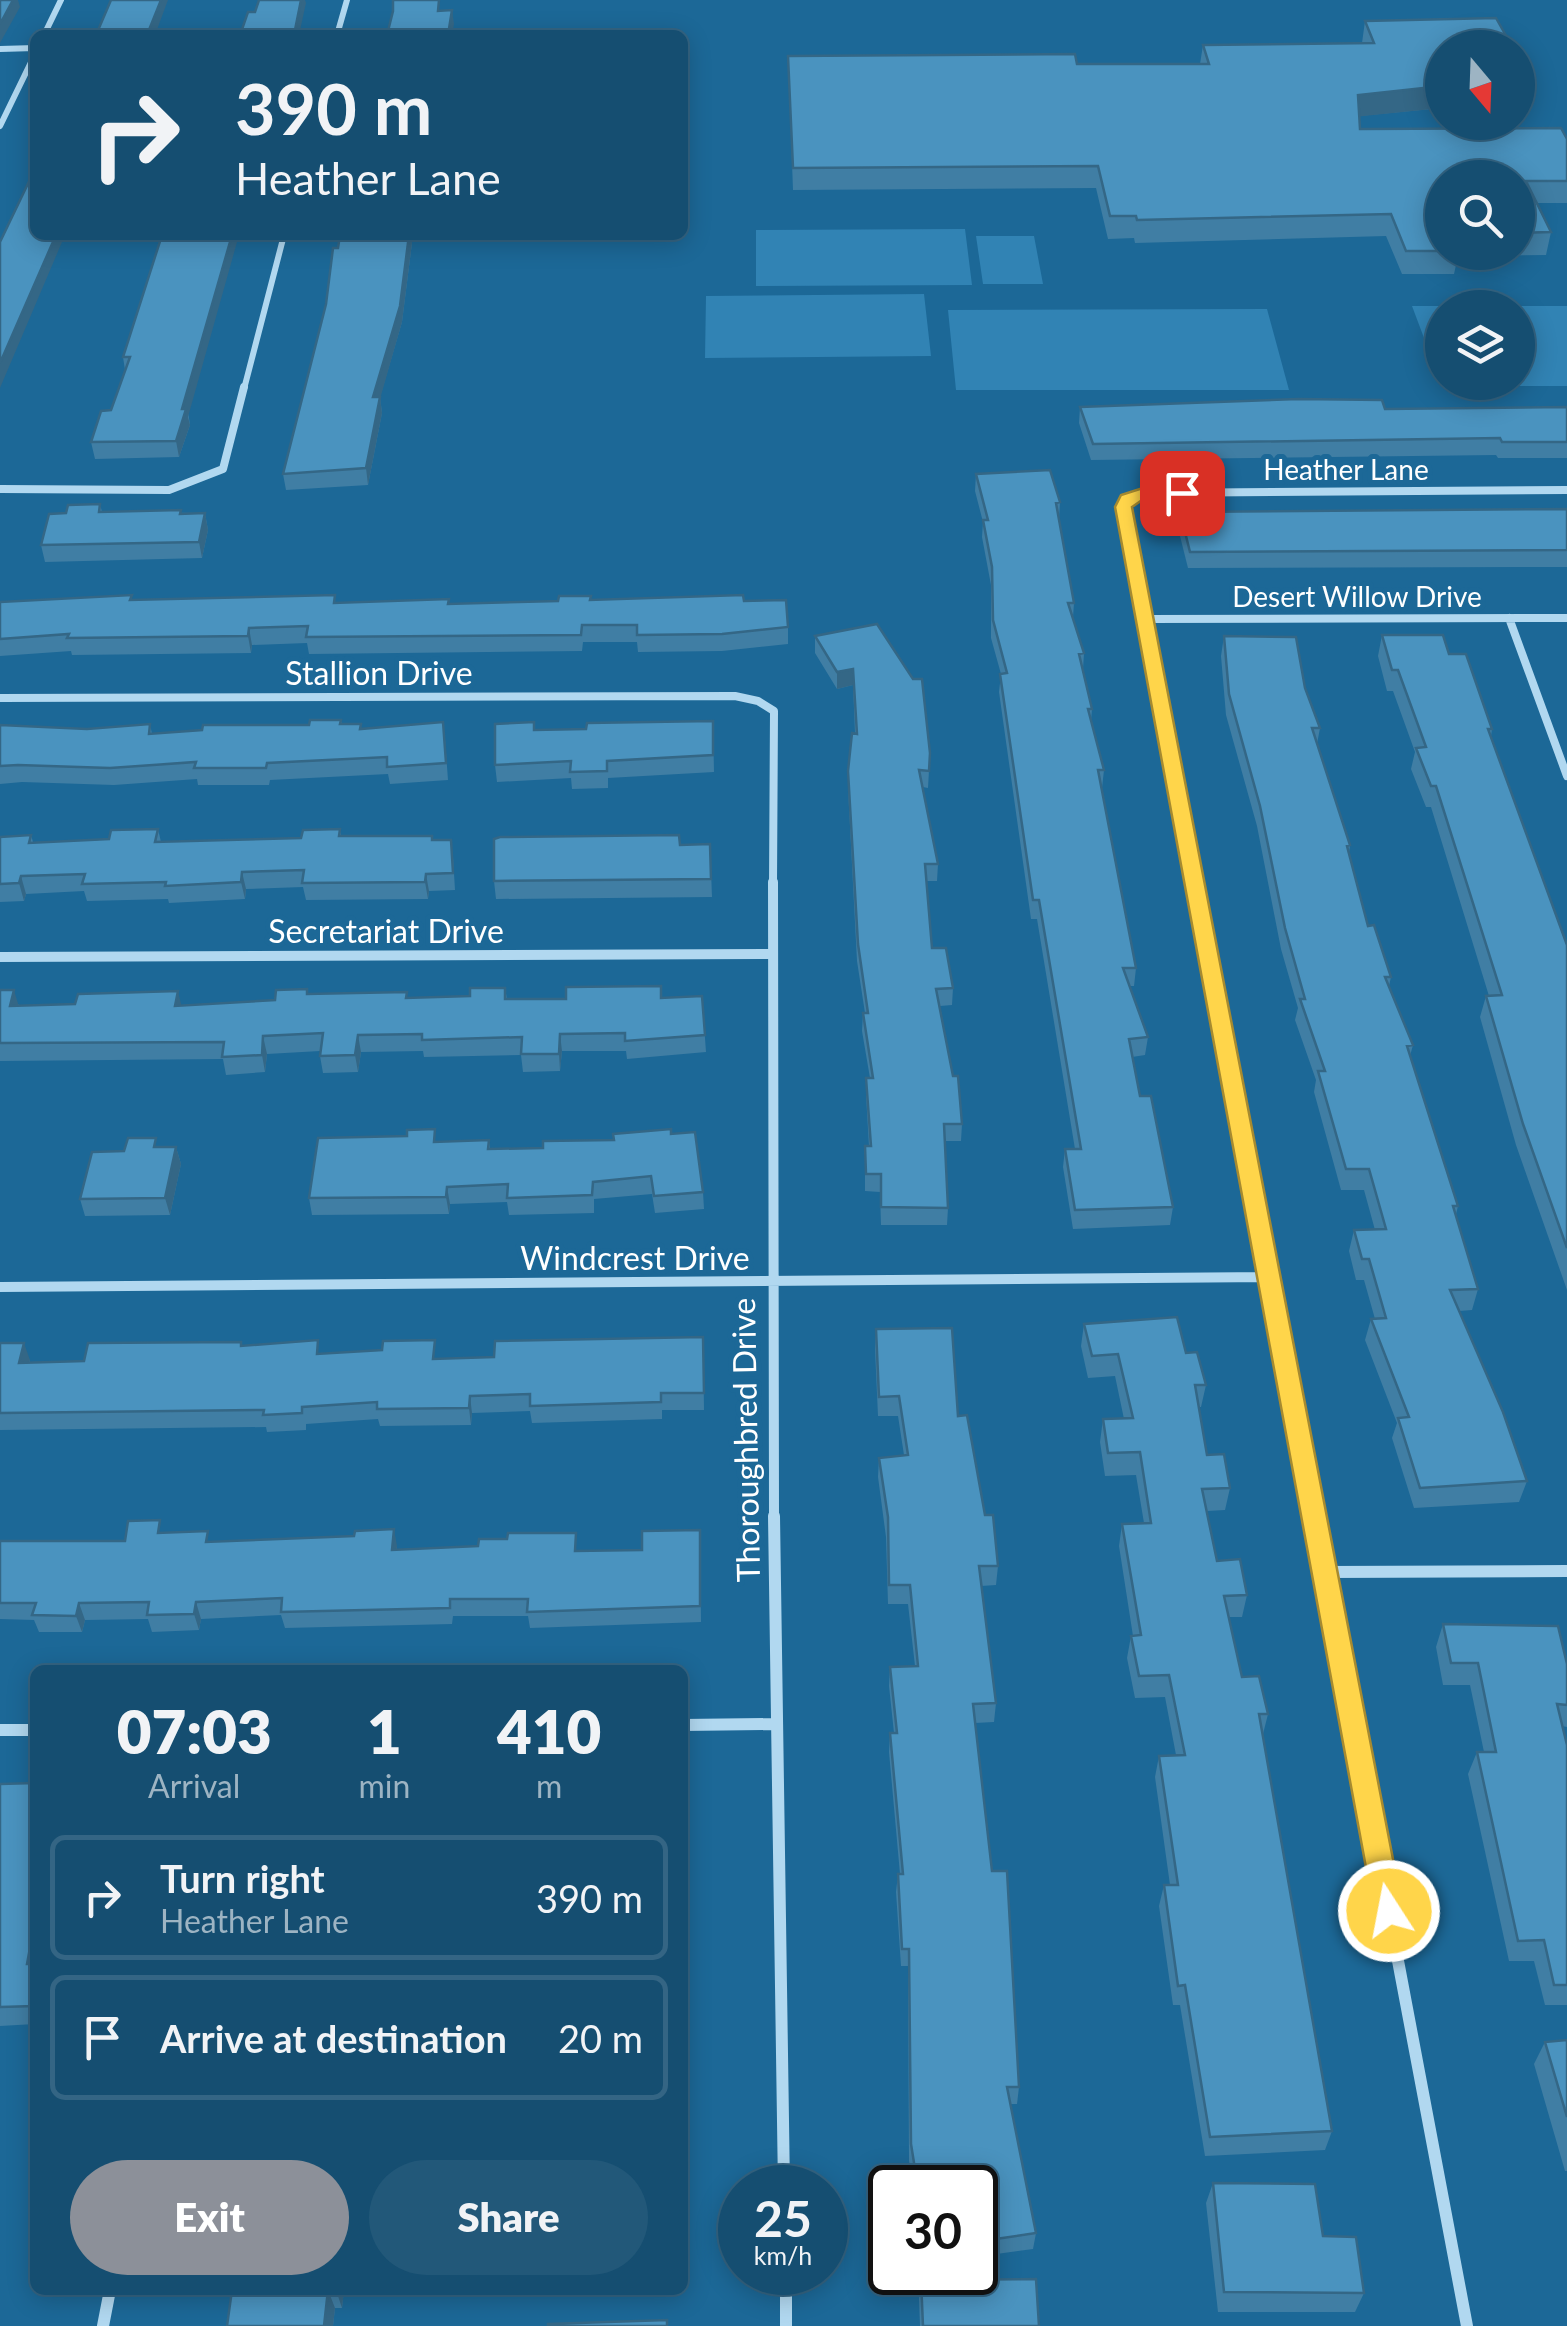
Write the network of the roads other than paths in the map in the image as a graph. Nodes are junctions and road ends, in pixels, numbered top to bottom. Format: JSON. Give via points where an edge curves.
{"nodes":[{"id":1,"x":62,"y":0,"type":"edge"},
{"id":2,"x":347,"y":0,"type":"edge"},
{"id":3,"x":47,"y":30,"type":"edge"},
{"id":4,"x":338,"y":30,"type":"edge"},
{"id":5,"x":0,"y":48,"type":"edge"},
{"id":6,"x":30,"y":51,"type":"edge"},
{"id":7,"x":30,"y":62,"type":"edge"},
{"id":8,"x":0,"y":126,"type":"edge"},
{"id":9,"x":283,"y":240,"type":"edge"},
{"id":10,"x":0,"y":489,"type":"edge"},
{"id":11,"x":1567,"y":490,"type":"edge"},
{"id":12,"x":1510,"y":618,"type":"junction"},
{"id":13,"x":1567,"y":618,"type":"edge"},
{"id":14,"x":1148,"y":619,"type":"junction"},
{"id":15,"x":0,"y":698,"type":"edge"},
{"id":16,"x":758,"y":701,"type":"joint"},
{"id":17,"x":1567,"y":776,"type":"edge"},
{"id":18,"x":772,"y":954,"type":"junction"},
{"id":19,"x":0,"y":956,"type":"edge"},
{"id":20,"x":1270,"y":1277,"type":"junction"},
{"id":21,"x":771,"y":1281,"type":"junction"},
{"id":22,"x":0,"y":1288,"type":"edge"},
{"id":23,"x":1567,"y":1571,"type":"edge"},
{"id":24,"x":1325,"y":1572,"type":"junction"},
{"id":25,"x":776,"y":1724,"type":"junction"},
{"id":26,"x":688,"y":1725,"type":"edge"},
{"id":27,"x":0,"y":1730,"type":"edge"},
{"id":28,"x":30,"y":1730,"type":"edge"},
{"id":29,"x":784,"y":2165,"type":"edge"},
{"id":30,"x":109,"y":2295,"type":"edge"},
{"id":31,"x":786,"y":2295,"type":"edge"},
{"id":32,"x":103,"y":2326,"type":"edge"},
{"id":33,"x":786,"y":2326,"type":"edge"},
{"id":34,"x":1467,"y":2326,"type":"edge"}],
"edges":[{"from":1,"to":3,"type":"street"},
{"from":2,"to":4,"type":"street"},
{"from":5,"to":6,"type":"street"},
{"from":7,"to":8,"type":"street"},
{"from":9,"to":10,"type":"street","via":[[222,469],[169,490]]},
{"from":11,"to":14,"type":"street","name":"Heather Lane","via":[[1143,493],[1124,507]]},
{"from":12,"to":13,"type":"street","name":"Desert Willow Drive"},
{"from":12,"to":14,"type":"street","name":"Desert Willow Drive"},
{"from":12,"to":17,"type":"street"},
{"from":14,"to":20,"type":"street"},
{"from":15,"to":16,"type":"street","name":"Stallion Drive"},
{"from":16,"to":18,"type":"street","name":"Thoroughbred Drive","via":[[774,711]]},
{"from":18,"to":19,"type":"street","name":"Secretariat Drive"},
{"from":18,"to":21,"type":"street","name":"Thoroughbred Drive"},
{"from":20,"to":21,"type":"street","name":"Windcrest Drive"},
{"from":20,"to":24,"type":"street"},
{"from":21,"to":22,"type":"street","name":"Windcrest Drive"},
{"from":21,"to":25,"type":"street","name":"Thoroughbred Drive"},
{"from":23,"to":24,"type":"street"},
{"from":24,"to":34,"type":"street"},
{"from":25,"to":26,"type":"street"},
{"from":25,"to":29,"type":"street","name":"Thoroughbred Drive"},
{"from":27,"to":28,"type":"street"},
{"from":30,"to":32,"type":"street"},
{"from":31,"to":33,"type":"street"}]}
